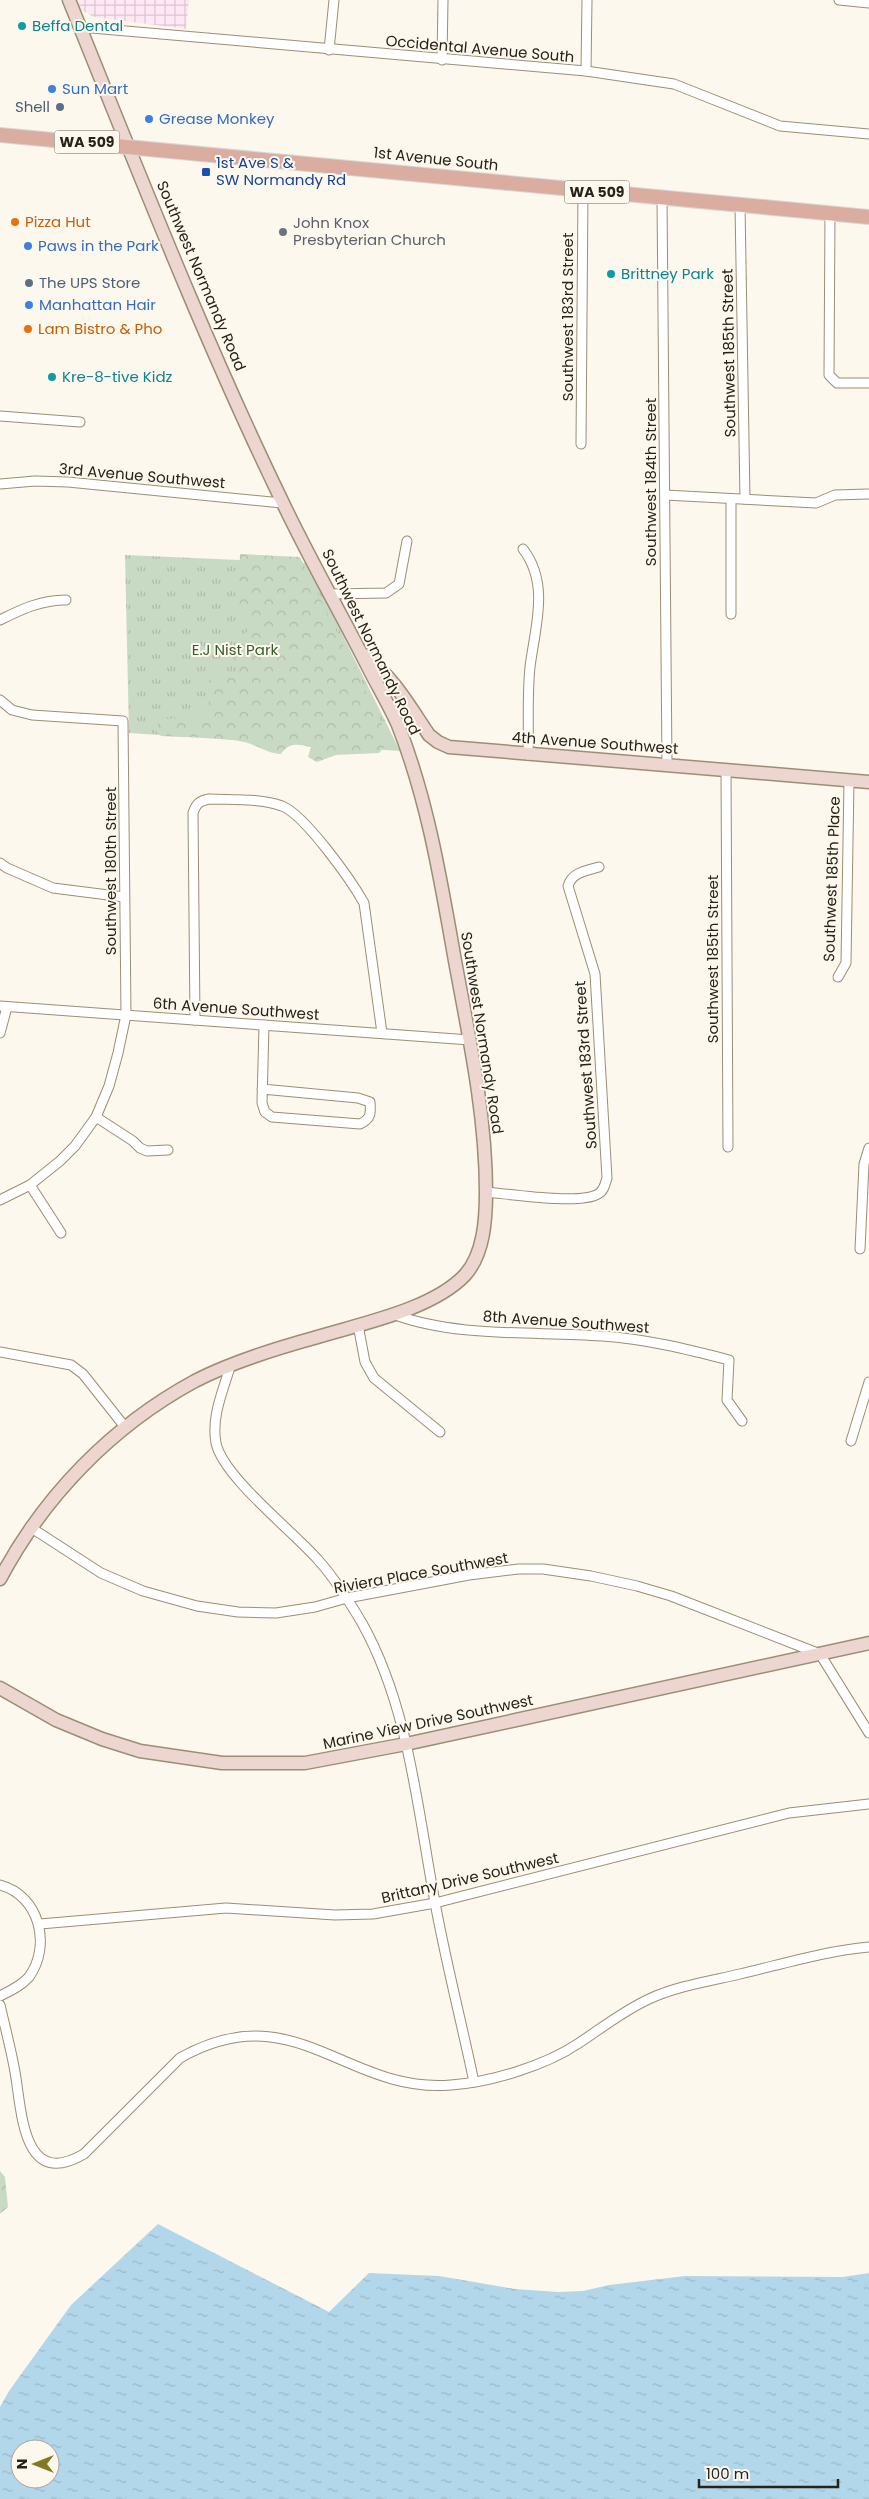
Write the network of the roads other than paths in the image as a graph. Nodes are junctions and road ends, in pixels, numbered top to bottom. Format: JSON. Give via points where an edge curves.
{"nodes":[{"id":1,"x":69,"y":0,"type":"edge"},
{"id":2,"x":334,"y":0,"type":"edge"},
{"id":3,"x":443,"y":0,"type":"edge"},
{"id":4,"x":587,"y":0,"type":"edge"},
{"id":5,"x":839,"y":0,"type":"edge"},
{"id":6,"x":869,"y":3,"type":"edge"},
{"id":7,"x":80,"y":27,"type":"junction"},
{"id":8,"x":330,"y":50,"type":"junction"},
{"id":9,"x":442,"y":60,"type":"junction"},
{"id":10,"x":586,"y":72,"type":"junction"},
{"id":11,"x":869,"y":134,"type":"edge"},
{"id":12,"x":0,"y":135,"type":"edge"},
{"id":13,"x":128,"y":146,"type":"junction"},
{"id":14,"x":583,"y":190,"type":"junction"},
{"id":15,"x":662,"y":198,"type":"junction"},
{"id":16,"x":740,"y":205,"type":"junction"},
{"id":17,"x":830,"y":213,"type":"junction"},
{"id":18,"x":869,"y":217,"type":"edge"},
{"id":19,"x":869,"y":383,"type":"edge"},
{"id":20,"x":0,"y":416,"type":"edge"},
{"id":21,"x":80,"y":422,"type":"dead end"},
{"id":22,"x":581,"y":444,"type":"dead end"},
{"id":23,"x":0,"y":484,"type":"edge"},
{"id":24,"x":868,"y":494,"type":"edge"},
{"id":25,"x":665,"y":495,"type":"junction"},
{"id":26,"x":731,"y":499,"type":"junction"},
{"id":27,"x":745,"y":499,"type":"junction"},
{"id":28,"x":282,"y":503,"type":"junction"},
{"id":29,"x":407,"y":541,"type":"dead end"},
{"id":30,"x":523,"y":549,"type":"dead end"},
{"id":31,"x":332,"y":594,"type":"junction"},
{"id":32,"x":66,"y":600,"type":"dead end"},
{"id":33,"x":731,"y":614,"type":"dead end"},
{"id":34,"x":0,"y":620,"type":"edge"},
{"id":35,"x":362,"y":653,"type":"junction"},
{"id":36,"x":0,"y":700,"type":"edge"},
{"id":37,"x":528,"y":755,"type":"junction"},
{"id":38,"x":667,"y":765,"type":"junction"},
{"id":39,"x":726,"y":770,"type":"junction"},
{"id":40,"x":849,"y":781,"type":"junction"},
{"id":41,"x":869,"y":782,"type":"edge"},
{"id":42,"x":0,"y":863,"type":"edge"},
{"id":43,"x":599,"y":867,"type":"dead end"},
{"id":44,"x":124,"y":897,"type":"junction"},
{"id":45,"x":838,"y":977,"type":"dead end"},
{"id":46,"x":3,"y":1006,"type":"edge"},
{"id":47,"x":126,"y":1015,"type":"junction"},
{"id":48,"x":195,"y":1020,"type":"junction"},
{"id":49,"x":264,"y":1025,"type":"junction"},
{"id":50,"x":382,"y":1032,"type":"junction"},
{"id":51,"x":0,"y":1033,"type":"edge"},
{"id":52,"x":470,"y":1040,"type":"junction"},
{"id":53,"x":262,"y":1089,"type":"junction"},
{"id":54,"x":96,"y":1117,"type":"junction"},
{"id":55,"x":728,"y":1147,"type":"dead end"},
{"id":56,"x":869,"y":1148,"type":"edge"},
{"id":57,"x":168,"y":1150,"type":"dead end"},
{"id":58,"x":30,"y":1185,"type":"junction"},
{"id":59,"x":486,"y":1192,"type":"junction"},
{"id":60,"x":0,"y":1200,"type":"edge"},
{"id":61,"x":61,"y":1233,"type":"dead end"},
{"id":62,"x":860,"y":1249,"type":"dead end"},
{"id":63,"x":393,"y":1314,"type":"junction"},
{"id":64,"x":358,"y":1325,"type":"junction"},
{"id":65,"x":0,"y":1352,"type":"edge"},
{"id":66,"x":230,"y":1366,"type":"junction"},
{"id":67,"x":869,"y":1382,"type":"edge"},
{"id":68,"x":742,"y":1421,"type":"dead end"},
{"id":69,"x":125,"y":1427,"type":"junction"},
{"id":70,"x":440,"y":1432,"type":"dead end"},
{"id":71,"x":851,"y":1441,"type":"dead end"},
{"id":72,"x":30,"y":1527,"type":"junction"},
{"id":73,"x":0,"y":1579,"type":"edge"},
{"id":74,"x":347,"y":1598,"type":"junction"},
{"id":75,"x":869,"y":1643,"type":"edge"},
{"id":76,"x":820,"y":1654,"type":"junction"},
{"id":77,"x":0,"y":1688,"type":"edge"},
{"id":78,"x":869,"y":1733,"type":"edge"},
{"id":79,"x":406,"y":1744,"type":"junction"},
{"id":80,"x":869,"y":1804,"type":"edge"},
{"id":81,"x":0,"y":1885,"type":"edge"},
{"id":82,"x":435,"y":1903,"type":"junction"},
{"id":83,"x":40,"y":1924,"type":"junction"},
{"id":84,"x":869,"y":1947,"type":"edge"},
{"id":85,"x":0,"y":1996,"type":"edge"},
{"id":86,"x":0,"y":2005,"type":"edge"},
{"id":87,"x":474,"y":2082,"type":"junction"}],
"edges":[{"from":1,"to":7,"type":"street","name":"Southwest Normandy Road"},
{"from":2,"to":8,"type":"street"},
{"from":3,"to":9,"type":"street"},
{"from":4,"to":10,"type":"street"},
{"from":5,"to":6,"type":"street"},
{"from":7,"to":8,"type":"street","name":"Occidental Avenue South"},
{"from":7,"to":13,"type":"street","name":"Southwest Normandy Road"},
{"from":8,"to":9,"type":"street","name":"Occidental Avenue South"},
{"from":9,"to":10,"type":"street","name":"Occidental Avenue South"},
{"from":10,"to":11,"type":"street","name":"Occidental Avenue South","via":[[674,84],[780,126]]},
{"from":12,"to":13,"type":"main road","name":"1st Avenue South","number":"WA 509"},
{"from":13,"to":14,"type":"main road","name":"1st Avenue South","number":"WA 509"},
{"from":13,"to":28,"type":"street","name":"Southwest Normandy Road","via":[[194,306]]},
{"from":14,"to":15,"type":"main road","name":"1st Avenue South","number":"WA 509"},
{"from":14,"to":22,"type":"street","name":"Southwest 183rd Street"},
{"from":15,"to":16,"type":"main road","name":"1st Avenue South","number":"WA 509"},
{"from":15,"to":25,"type":"street","name":"Southwest 184th Street"},
{"from":16,"to":17,"type":"main road","name":"1st Avenue South","number":"WA 509"},
{"from":16,"to":27,"type":"street","name":"Southwest 185th Street"},
{"from":17,"to":18,"type":"main road","name":"1st Avenue South","number":"WA 509"},
{"from":17,"to":19,"type":"street","via":[[829,375],[837,383]]},
{"from":20,"to":21,"type":"street"},
{"from":23,"to":28,"type":"street","name":"3rd Avenue Southwest","via":[[68,482]]},
{"from":24,"to":27,"type":"street","via":[[835,495],[816,504]]},
{"from":25,"to":26,"type":"street"},
{"from":25,"to":38,"type":"street","name":"Southwest 184th Street"},
{"from":26,"to":27,"type":"street"},
{"from":26,"to":33,"type":"street"},
{"from":28,"to":31,"type":"street","name":"Southwest Normandy Road"},
{"from":29,"to":31,"type":"street","via":[[399,584],[394,590]]},
{"from":30,"to":37,"type":"street","via":[[538,575],[539,612],[530,668]]},
{"from":31,"to":35,"type":"street","name":"Southwest Normandy Road"},
{"from":32,"to":34,"type":"street","via":[[31,605]]},
{"from":35,"to":37,"type":"street","name":"4th Avenue Southwest","via":[[390,678],[429,735],[438,742],[462,749]]},
{"from":35,"to":52,"type":"street","name":"Southwest Normandy Road","via":[[397,723],[421,792]]},
{"from":36,"to":44,"type":"street","name":"Southwest 180th Street","via":[[12,710],[32,715],[123,721]]},
{"from":37,"to":38,"type":"street","name":"4th Avenue Southwest"},
{"from":38,"to":39,"type":"street","name":"4th Avenue Southwest"},
{"from":39,"to":40,"type":"street","name":"4th Avenue Southwest"},
{"from":39,"to":55,"type":"street","name":"Southwest 185th Street"},
{"from":40,"to":41,"type":"street","name":"4th Avenue Southwest"},
{"from":40,"to":45,"type":"street","name":"Southwest 185th Place","via":[[846,963]]},
{"from":42,"to":44,"type":"street","via":[[53,888]]},
{"from":43,"to":59,"type":"street","name":"Southwest 183rd Street","via":[[577,874],[568,886],[595,974],[607,1178],[600,1194],[582,1199]]},
{"from":44,"to":47,"type":"street","name":"Southwest 180th Street"},
{"from":46,"to":47,"type":"street","name":"6th Avenue Southwest"},
{"from":46,"to":51,"type":"street"},
{"from":47,"to":48,"type":"street","name":"6th Avenue Southwest"},
{"from":47,"to":54,"type":"street","name":"Southwest 180th Street","via":[[109,1086]]},
{"from":48,"to":49,"type":"street","name":"6th Avenue Southwest"},
{"from":48,"to":50,"type":"street","via":[[193,813],[200,801],[209,799],[284,807],[298,818],[355,888],[364,903]]},
{"from":49,"to":50,"type":"street","name":"6th Avenue Southwest"},
{"from":49,"to":53,"type":"street"},
{"from":50,"to":52,"type":"street","name":"6th Avenue Southwest"},
{"from":52,"to":59,"type":"street","name":"Southwest Normandy Road","via":[[481,1119]]},
{"from":53,"to":53,"type":"street","via":[[265,1112],[272,1117],[360,1124],[371,1114],[370,1102],[358,1098]]},
{"from":54,"to":57,"type":"street","via":[[140,1148]]},
{"from":54,"to":58,"type":"street","name":"Southwest 180th Street","via":[[60,1161]]},
{"from":56,"to":62,"type":"street","via":[[864,1164]]},
{"from":58,"to":60,"type":"street","name":"Southwest 180th Street"},
{"from":58,"to":61,"type":"street"},
{"from":59,"to":63,"type":"street","name":"Southwest Normandy Road","via":[[481,1245],[474,1264],[461,1279],[442,1291]]},
{"from":63,"to":64,"type":"street","name":"Southwest Normandy Road"},
{"from":63,"to":68,"type":"street","name":"8th Avenue Southwest","via":[[412,1321],[501,1332],[601,1336],[662,1343],[729,1360],[727,1400]]},
{"from":64,"to":66,"type":"street","name":"Southwest Normandy Road"},
{"from":64,"to":70,"type":"street","via":[[365,1362],[374,1378]]},
{"from":65,"to":69,"type":"street","via":[[72,1365],[83,1374]]},
{"from":66,"to":69,"type":"street","name":"Southwest Normandy Road","via":[[196,1381]]},
{"from":66,"to":74,"type":"street","via":[[216,1415],[216,1444],[223,1461],[320,1562]]},
{"from":67,"to":71,"type":"street"},
{"from":69,"to":72,"type":"street","name":"Southwest Normandy Road","via":[[68,1481]]},
{"from":72,"to":73,"type":"street","name":"Southwest Normandy Road"},
{"from":72,"to":74,"type":"street","name":"Riviera Place Southwest","via":[[101,1573],[143,1591],[198,1606],[276,1613]]},
{"from":74,"to":76,"type":"street","name":"Riviera Place Southwest","via":[[469,1575],[543,1569],[591,1576],[671,1596]]},
{"from":74,"to":79,"type":"street","via":[[377,1651]]},
{"from":75,"to":76,"type":"street","name":"Marine View Drive Southwest"},
{"from":76,"to":78,"type":"street"},
{"from":76,"to":79,"type":"street","name":"Marine View Drive Southwest"},
{"from":77,"to":79,"type":"street","name":"Marine View Drive Southwest","via":[[56,1720],[102,1739],[180,1758],[222,1763],[305,1763]]},
{"from":79,"to":82,"type":"street"},
{"from":80,"to":82,"type":"street","name":"Brittany Drive Southwest","via":[[789,1813]]},
{"from":81,"to":83,"type":"street","via":[[21,1895]]},
{"from":82,"to":83,"type":"street","name":"Brittany Drive Southwest","via":[[373,1914],[191,1909]]},
{"from":82,"to":87,"type":"street"},
{"from":83,"to":85,"type":"street","via":[[36,1962],[29,1976],[20,1986]]},
{"from":84,"to":87,"type":"street","via":[[814,1956],[666,1992],[628,2009],[560,2054]]},
{"from":86,"to":87,"type":"street","via":[[26,2139],[47,2161],[64,2163],[84,2154],[180,2058],[198,2048],[242,2036],[268,2036],[306,2044],[405,2084],[433,2086]]}]}
